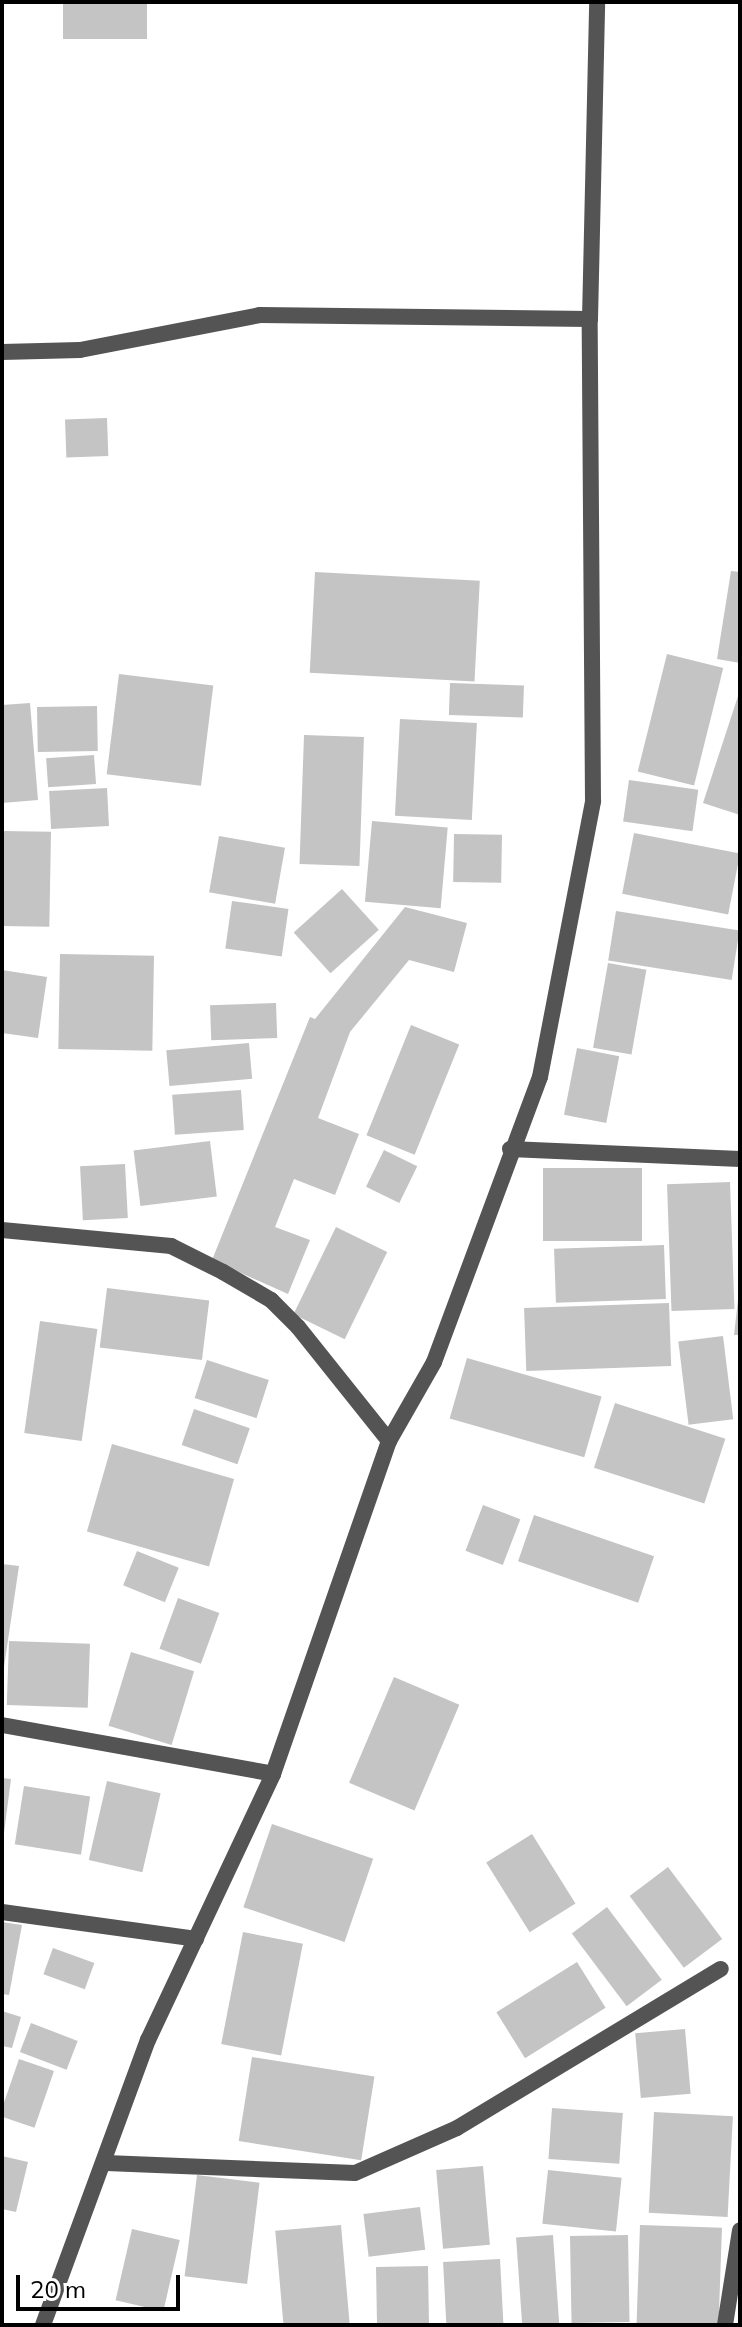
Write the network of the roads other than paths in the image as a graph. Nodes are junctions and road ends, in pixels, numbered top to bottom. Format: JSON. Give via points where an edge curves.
{"nodes":[{"id":1,"x":597,"y":2,"type":"edge"},
{"id":2,"x":590,"y":319,"type":"junction"},
{"id":3,"x":2,"y":352,"type":"edge"},
{"id":4,"x":510,"y":1149,"type":"junction"},
{"id":5,"x":740,"y":1159,"type":"edge"},
{"id":6,"x":2,"y":1230,"type":"edge"},
{"id":7,"x":389,"y":1441,"type":"junction"},
{"id":8,"x":2,"y":1725,"type":"edge"},
{"id":9,"x":273,"y":1774,"type":"junction"},
{"id":10,"x":2,"y":1912,"type":"edge"},
{"id":11,"x":196,"y":1939,"type":"junction"},
{"id":12,"x":721,"y":1969,"type":"dead end"},
{"id":13,"x":106,"y":2163,"type":"junction"},
{"id":14,"x":740,"y":2230,"type":"edge"},
{"id":15,"x":43,"y":2325,"type":"edge"},
{"id":16,"x":725,"y":2325,"type":"edge"}],
"edges":[{"from":1,"to":2,"type":"street"},
{"from":2,"to":3,"type":"street","via":[[260,315],[80,350]]},
{"from":2,"to":4,"type":"street","via":[[593,801],[540,1077]]},
{"from":4,"to":5,"type":"street"},
{"from":4,"to":7,"type":"street","via":[[434,1362]]},
{"from":6,"to":7,"type":"street","via":[[171,1246],[223,1272],[271,1300],[298,1327]]},
{"from":7,"to":9,"type":"street"},
{"from":8,"to":9,"type":"street"},
{"from":9,"to":11,"type":"street"},
{"from":10,"to":11,"type":"street"},
{"from":11,"to":13,"type":"street","via":[[148,2040]]},
{"from":12,"to":13,"type":"street","via":[[457,2128],[355,2173]]},
{"from":13,"to":15,"type":"street"},
{"from":14,"to":16,"type":"street"}]}
